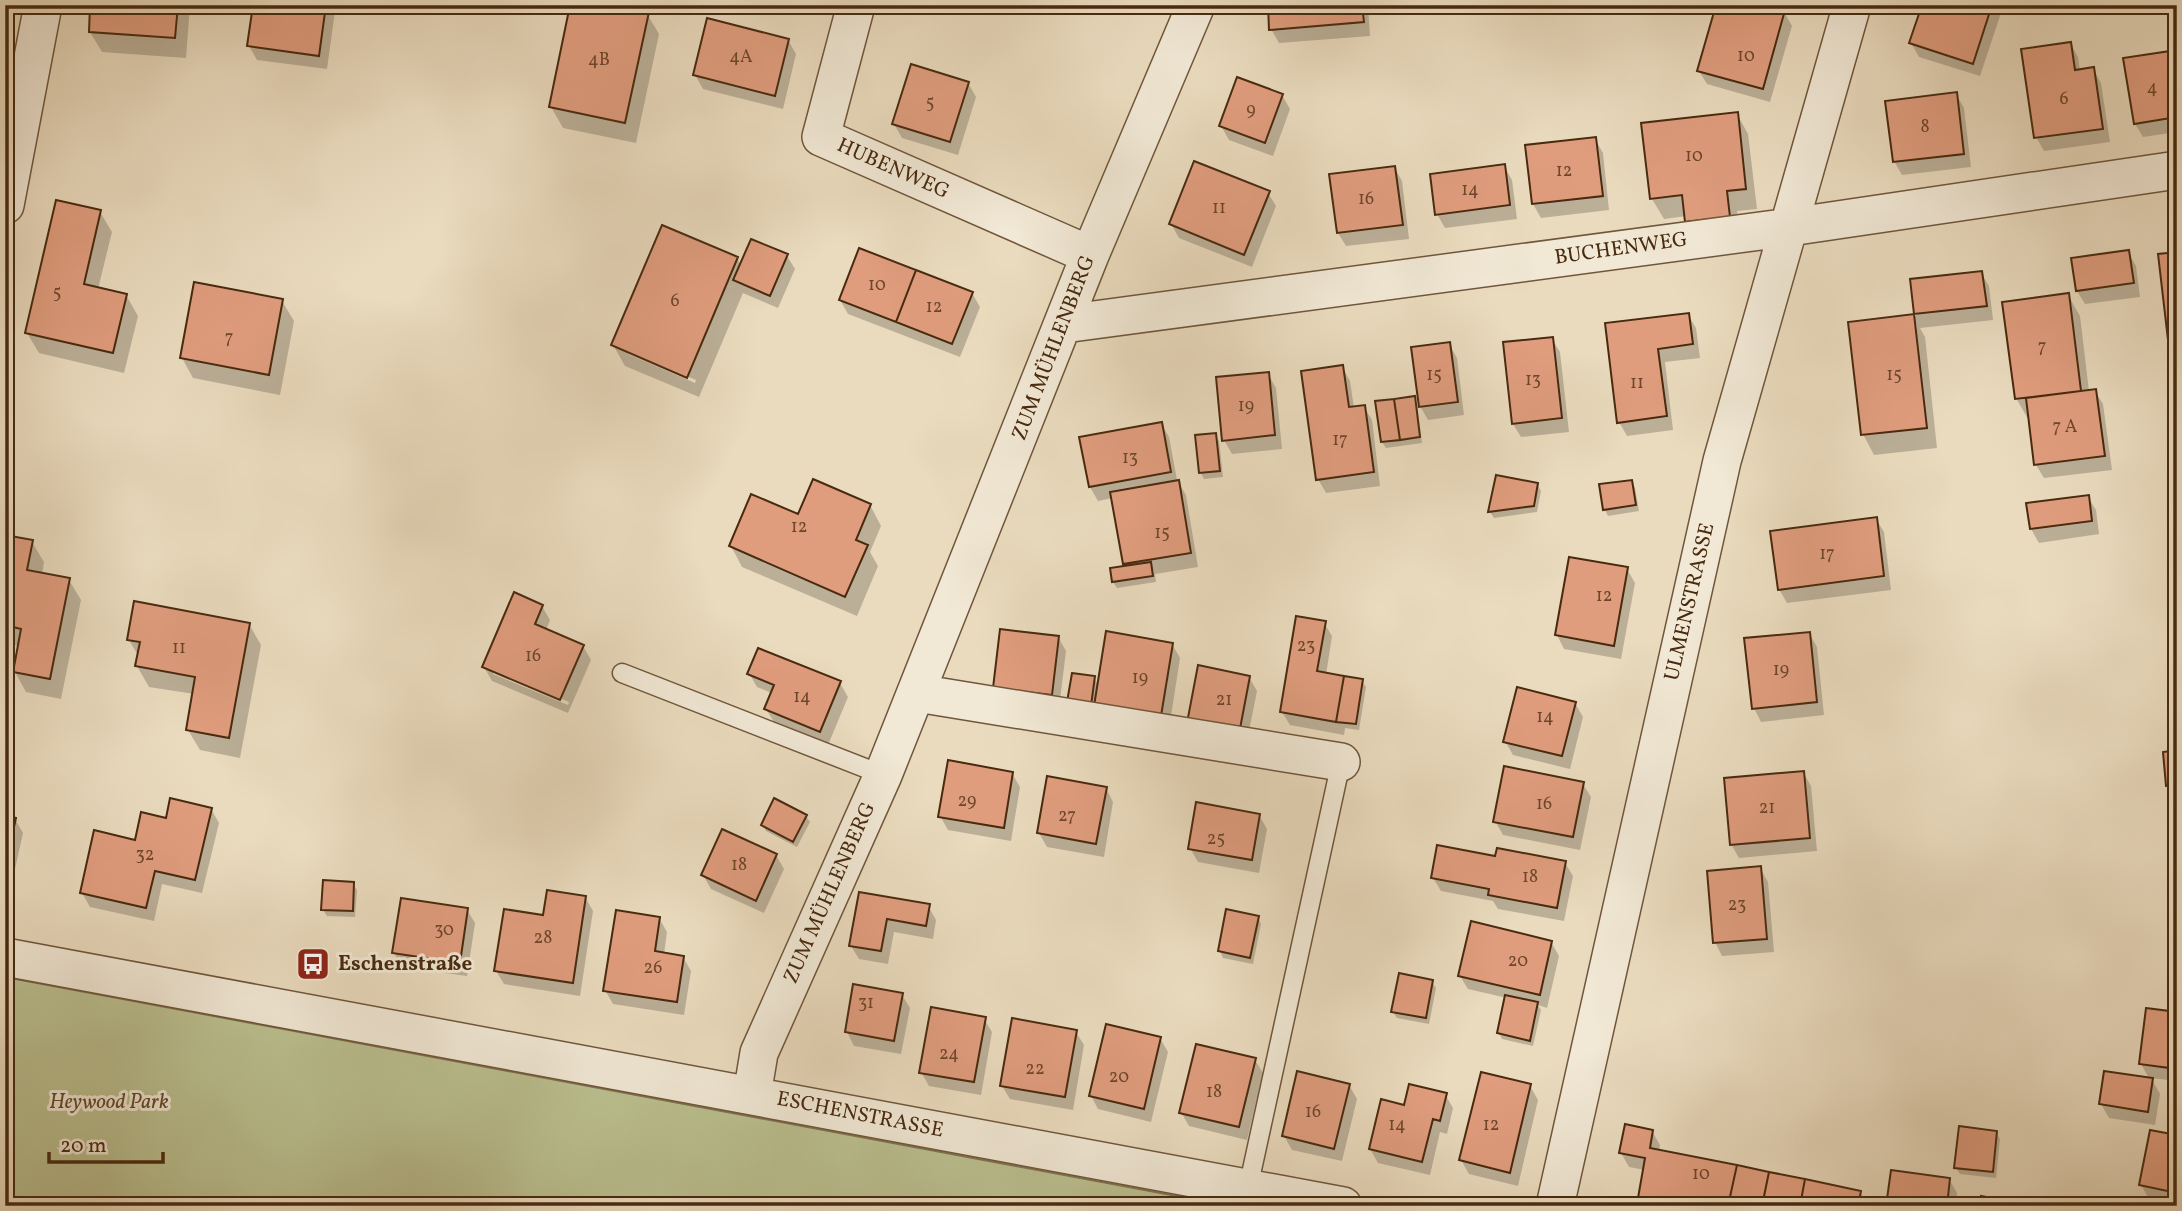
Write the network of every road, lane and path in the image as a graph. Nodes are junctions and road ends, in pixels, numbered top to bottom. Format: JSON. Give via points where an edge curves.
{"nodes":[{"id":1,"x":43,"y":5,"type":"edge"},
{"id":2,"x":856,"y":5,"type":"edge"},
{"id":3,"x":1196,"y":5,"type":"edge"},
{"id":4,"x":1852,"y":5,"type":"edge"},
{"id":5,"x":2177,"y":170,"type":"edge"},
{"id":6,"x":5,"y":205,"type":"edge"},
{"id":7,"x":1790,"y":227,"type":"junction"},
{"id":8,"x":1090,"y":255,"type":"junction"},
{"id":9,"x":1064,"y":324,"type":"junction"},
{"id":10,"x":622,"y":673,"type":"dead end"},
{"id":11,"x":916,"y":694,"type":"junction"},
{"id":12,"x":1341,"y":762,"type":"joint"},
{"id":13,"x":883,"y":775,"type":"junction"},
{"id":14,"x":5,"y":957,"type":"edge"},
{"id":15,"x":752,"y":1095,"type":"junction"},
{"id":16,"x":1248,"y":1188,"type":"junction"},
{"id":17,"x":1343,"y":1206,"type":"edge"},
{"id":18,"x":1555,"y":1206,"type":"edge"}],
"edges":[{"from":1,"to":6,"type":"street"},
{"from":2,"to":8,"type":"street","name":"HUBENWEG","via":[[821,137]]},
{"from":3,"to":8,"type":"street","name":"ZUM MÜHLENBERG"},
{"from":4,"to":7,"type":"street","name":"ULMENSTRASSE"},
{"from":5,"to":7,"type":"street","name":"BUCHENWEG"},
{"from":7,"to":9,"type":"street","name":"BUCHENWEG"},
{"from":7,"to":18,"type":"street","name":"ULMENSTRASSE","via":[[1722,461]]},
{"from":8,"to":9,"type":"street","name":"ZUM MÜHLENBERG"},
{"from":9,"to":11,"type":"street","name":"ZUM MÜHLENBERG"},
{"from":10,"to":13,"type":"lane"},
{"from":11,"to":12,"type":"street"},
{"from":11,"to":13,"type":"street","name":"ZUM MÜHLENBERG"},
{"from":12,"to":16,"type":"lane"},
{"from":13,"to":15,"type":"street","name":"ZUM MÜHLENBERG","via":[[759,1053]]},
{"from":14,"to":15,"type":"street","name":"ESCHENSTRASSE"},
{"from":15,"to":16,"type":"street","name":"ESCHENSTRASSE"},
{"from":16,"to":17,"type":"street","name":"ESCHENSTRASSE"}]}
